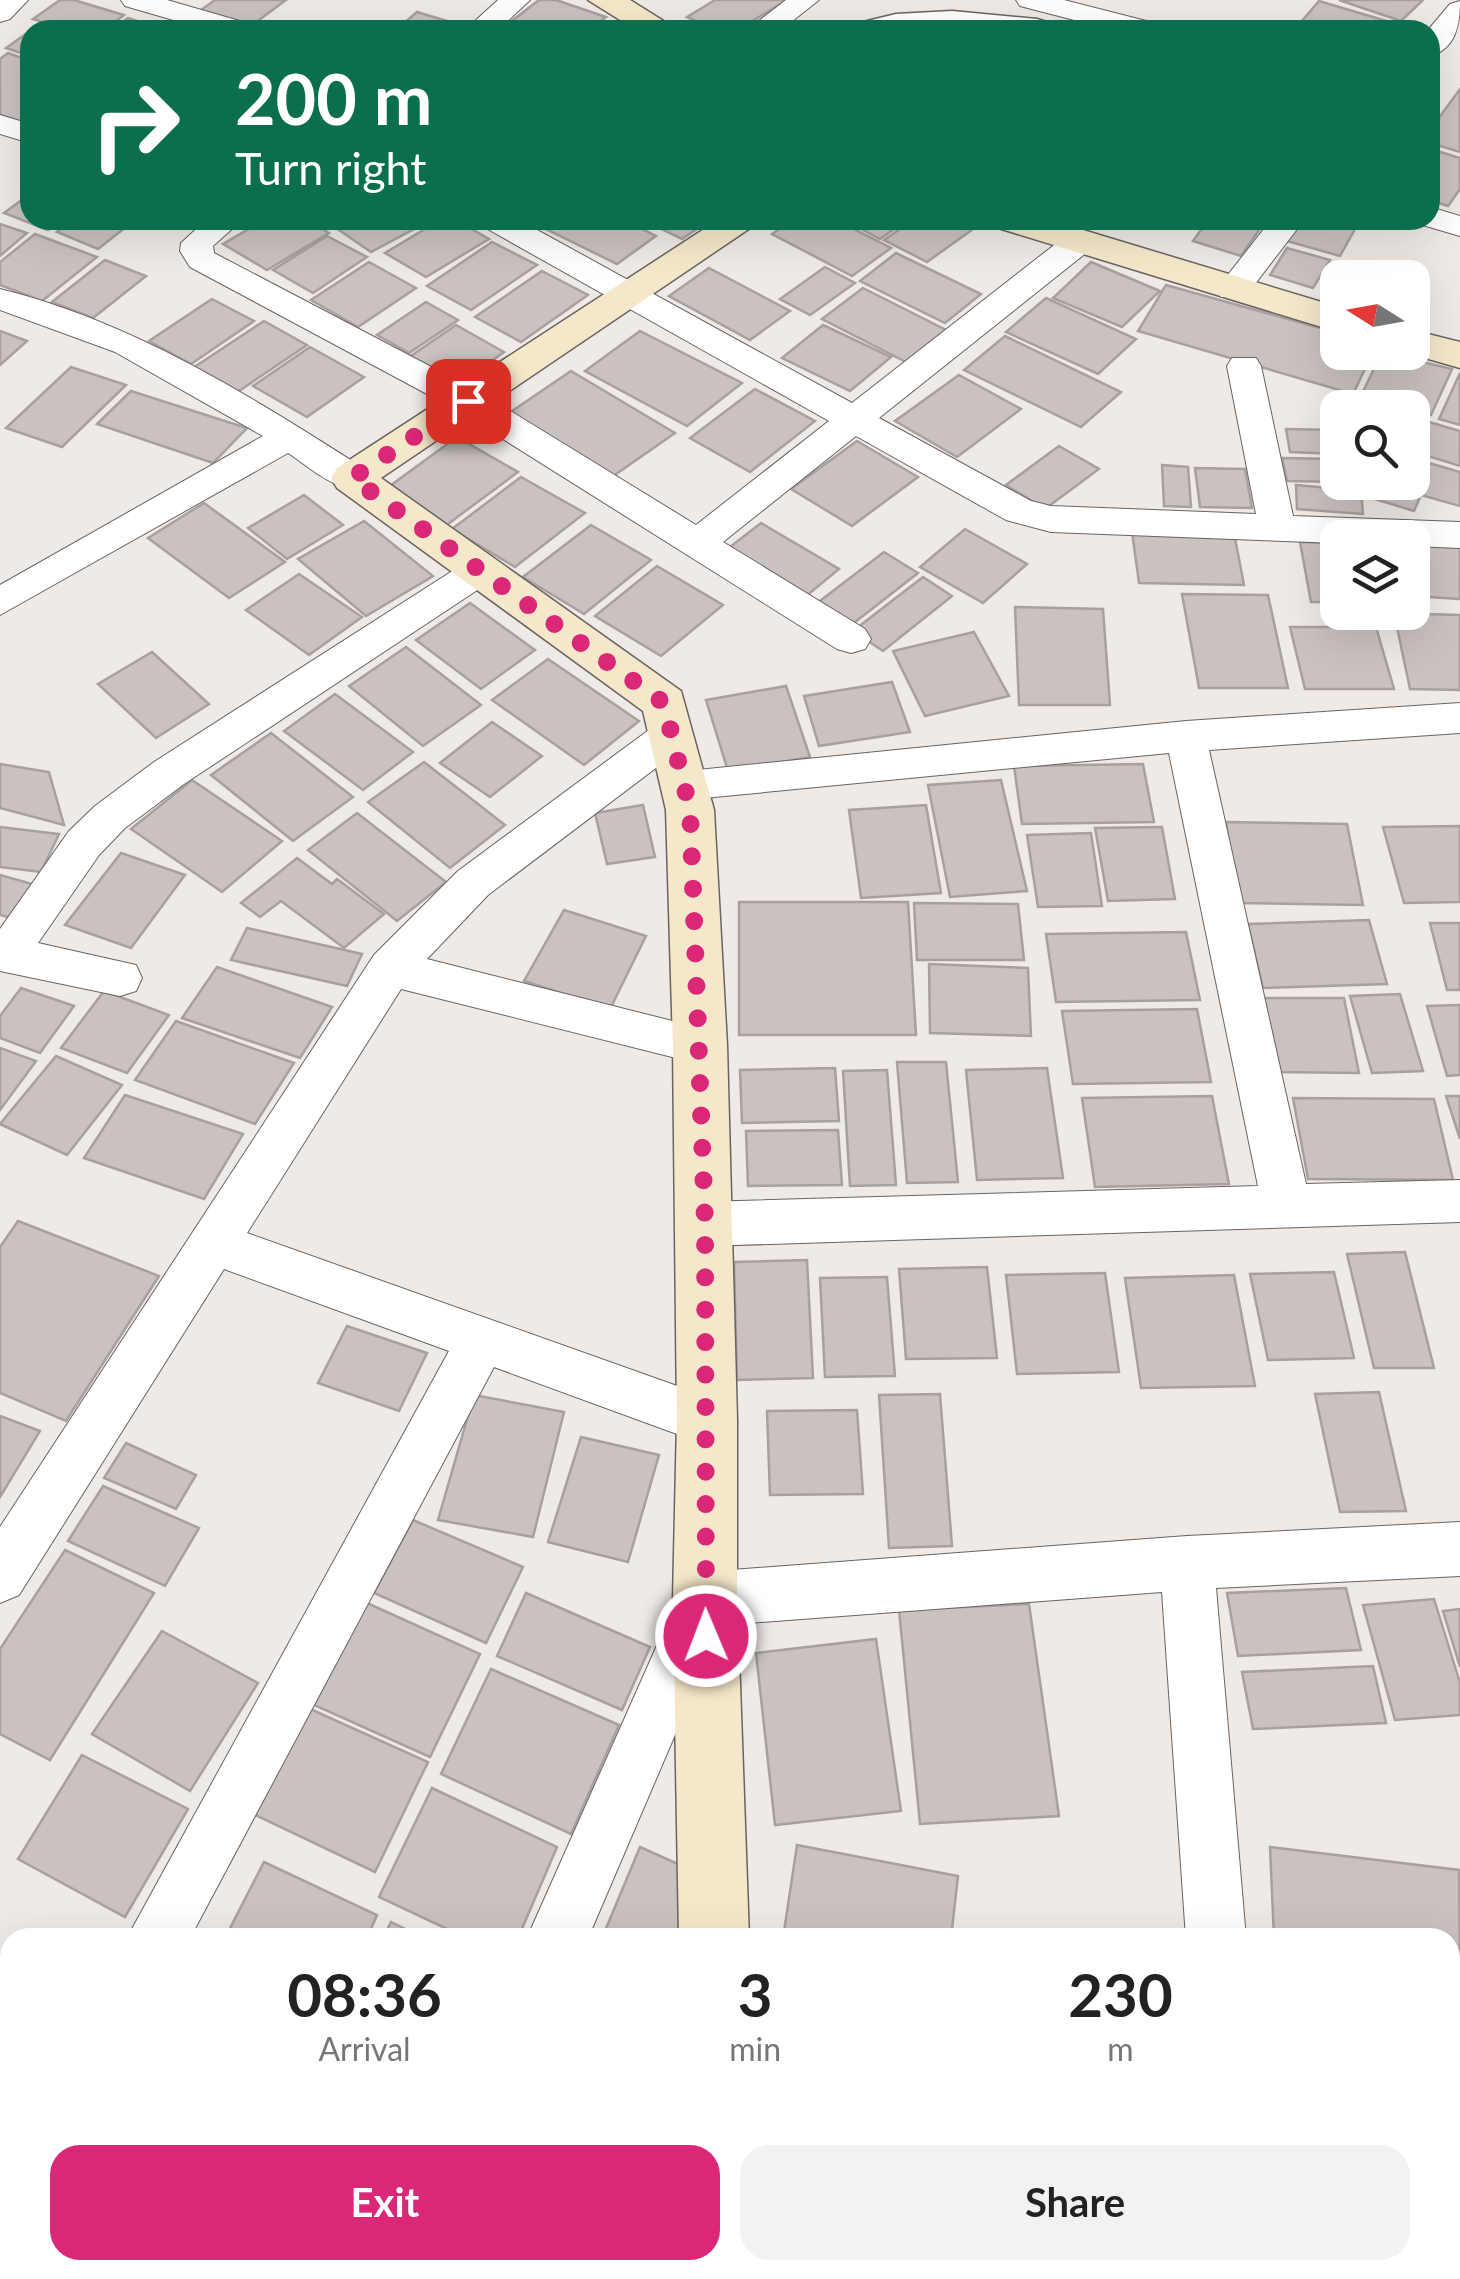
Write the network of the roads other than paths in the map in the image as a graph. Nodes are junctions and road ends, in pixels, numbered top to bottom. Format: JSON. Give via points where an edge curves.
{"nodes":[{"id":1,"x":14,"y":0,"type":"edge"},
{"id":2,"x":135,"y":0,"type":"edge"},
{"id":3,"x":516,"y":0,"type":"edge"},
{"id":4,"x":605,"y":0,"type":"edge"},
{"id":5,"x":806,"y":0,"type":"edge"},
{"id":6,"x":1030,"y":0,"type":"edge"},
{"id":7,"x":1460,"y":10,"type":"edge"},
{"id":8,"x":0,"y":13,"type":"edge"},
{"id":9,"x":1098,"y":15,"type":"edge"},
{"id":10,"x":205,"y":20,"type":"edge"},
{"id":11,"x":492,"y":20,"type":"edge"},
{"id":12,"x":642,"y":20,"type":"edge"},
{"id":13,"x":777,"y":20,"type":"edge"},
{"id":14,"x":873,"y":20,"type":"edge"},
{"id":15,"x":1025,"y":20,"type":"edge"},
{"id":16,"x":1440,"y":35,"type":"edge"},
{"id":17,"x":213,"y":230,"type":"edge"},
{"id":18,"x":514,"y":230,"type":"edge"},
{"id":19,"x":728,"y":230,"type":"edge"},
{"id":20,"x":1041,"y":230,"type":"edge"},
{"id":21,"x":1280,"y":230,"type":"edge"},
{"id":22,"x":1078,"y":242,"type":"junction"},
{"id":23,"x":1233,"y":290,"type":"junction"},
{"id":24,"x":632,"y":294,"type":"junction"},
{"id":25,"x":0,"y":299,"type":"edge"},
{"id":26,"x":1320,"y":315,"type":"edge"},
{"id":27,"x":1430,"y":347,"type":"edge"},
{"id":28,"x":1460,"y":355,"type":"edge"},
{"id":29,"x":1244,"y":366,"type":"dead end"},
{"id":30,"x":468,"y":401,"type":"junction"},
{"id":31,"x":859,"y":420,"type":"junction"},
{"id":32,"x":289,"y":438,"type":"junction"},
{"id":33,"x":352,"y":478,"type":"junction"},
{"id":34,"x":1277,"y":528,"type":"junction"},
{"id":35,"x":1460,"y":535,"type":"edge"},
{"id":36,"x":699,"y":542,"type":"junction"},
{"id":37,"x":480,"y":570,"type":"junction"},
{"id":38,"x":16,"y":575,"type":"edge"},
{"id":39,"x":0,"y":602,"type":"edge"},
{"id":40,"x":851,"y":639,"type":"dead end"},
{"id":41,"x":1460,"y":718,"type":"edge"},
{"id":42,"x":672,"y":735,"type":"junction"},
{"id":43,"x":1186,"y":736,"type":"junction"},
{"id":44,"x":684,"y":784,"type":"junction"},
{"id":45,"x":3,"y":954,"type":"edge"},
{"id":46,"x":390,"y":968,"type":"junction"},
{"id":47,"x":120,"y":978,"type":"dead end"},
{"id":48,"x":700,"y":1045,"type":"junction"},
{"id":49,"x":1460,"y":1201,"type":"edge"},
{"id":50,"x":1286,"y":1205,"type":"junction"},
{"id":51,"x":705,"y":1224,"type":"junction"},
{"id":52,"x":215,"y":1244,"type":"junction"},
{"id":53,"x":482,"y":1340,"type":"junction"},
{"id":54,"x":707,"y":1420,"type":"junction"},
{"id":55,"x":1460,"y":1549,"type":"edge"},
{"id":56,"x":1188,"y":1563,"type":"junction"},
{"id":57,"x":0,"y":1576,"type":"edge"},
{"id":58,"x":705,"y":1599,"type":"junction"},
{"id":59,"x":162,"y":1928,"type":"edge"},
{"id":60,"x":561,"y":1928,"type":"edge"},
{"id":61,"x":714,"y":1928,"type":"edge"},
{"id":62,"x":1215,"y":1928,"type":"edge"}],
"edges":[{"from":1,"to":8,"type":"street"},
{"from":2,"to":10,"type":"street"},
{"from":3,"to":11,"type":"street"},
{"from":4,"to":12,"type":"street"},
{"from":5,"to":13,"type":"street"},
{"from":6,"to":9,"type":"street"},
{"from":7,"to":16,"type":"street"},
{"from":14,"to":15,"type":"lane","via":[[944,13]]},
{"from":17,"to":30,"type":"street","via":[[197,243],[202,260]]},
{"from":18,"to":24,"type":"street"},
{"from":19,"to":24,"type":"street"},
{"from":20,"to":22,"type":"street"},
{"from":21,"to":23,"type":"street"},
{"from":22,"to":23,"type":"street"},
{"from":22,"to":31,"type":"street"},
{"from":23,"to":26,"type":"street"},
{"from":24,"to":30,"type":"street"},
{"from":24,"to":31,"type":"street"},
{"from":25,"to":32,"type":"street","via":[[128,344]]},
{"from":27,"to":28,"type":"street"},
{"from":29,"to":34,"type":"street"},
{"from":30,"to":33,"type":"street"},
{"from":30,"to":36,"type":"street"},
{"from":31,"to":34,"type":"street","via":[[1019,510],[1051,519]]},
{"from":31,"to":36,"type":"street"},
{"from":32,"to":33,"type":"street"},
{"from":32,"to":38,"type":"street"},
{"from":33,"to":37,"type":"street"},
{"from":34,"to":35,"type":"street"},
{"from":36,"to":40,"type":"street"},
{"from":37,"to":42,"type":"street","via":[[664,703]]},
{"from":37,"to":45,"type":"street","via":[[110,818]]},
{"from":38,"to":39,"type":"street"},
{"from":41,"to":43,"type":"street"},
{"from":42,"to":44,"type":"street"},
{"from":42,"to":46,"type":"street","via":[[473,883]]},
{"from":43,"to":44,"type":"street"},
{"from":43,"to":50,"type":"street"},
{"from":44,"to":48,"type":"street"},
{"from":45,"to":47,"type":"street"},
{"from":46,"to":48,"type":"street"},
{"from":46,"to":52,"type":"street"},
{"from":48,"to":51,"type":"street"},
{"from":49,"to":50,"type":"street"},
{"from":50,"to":51,"type":"street"},
{"from":51,"to":54,"type":"street"},
{"from":52,"to":53,"type":"street"},
{"from":52,"to":57,"type":"street"},
{"from":53,"to":54,"type":"street"},
{"from":53,"to":59,"type":"street"},
{"from":54,"to":58,"type":"street"},
{"from":55,"to":56,"type":"street"},
{"from":56,"to":58,"type":"street"},
{"from":56,"to":62,"type":"street"},
{"from":58,"to":60,"type":"street"},
{"from":58,"to":61,"type":"street"}]}
